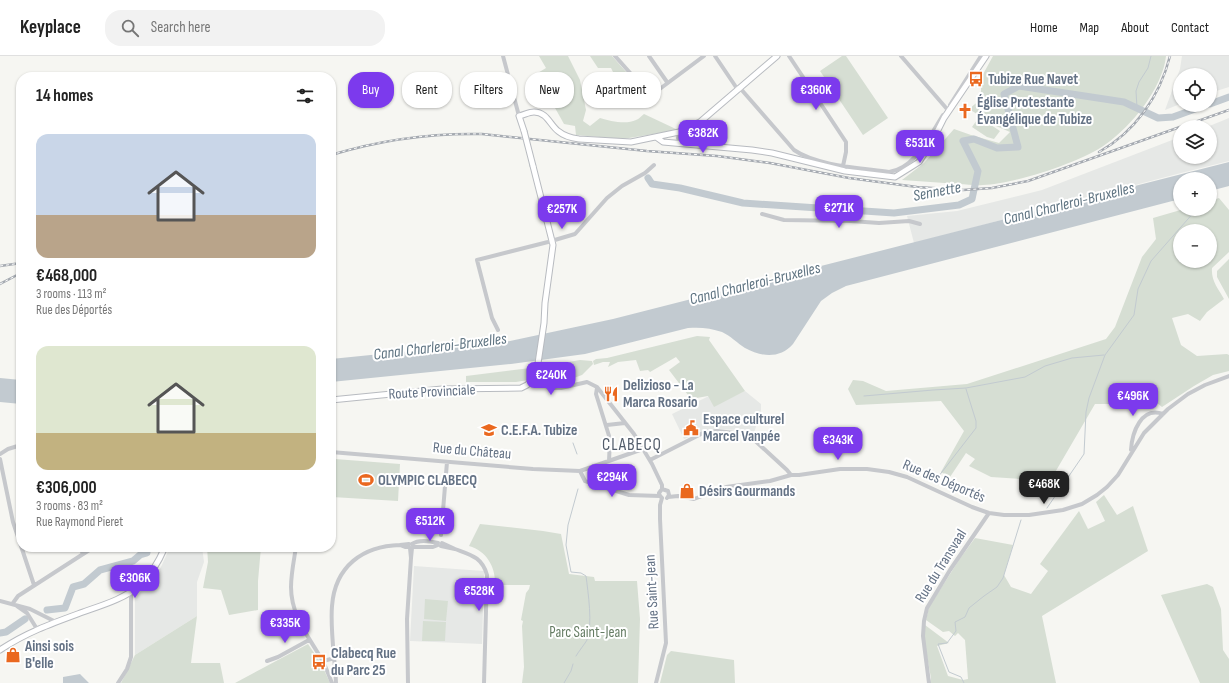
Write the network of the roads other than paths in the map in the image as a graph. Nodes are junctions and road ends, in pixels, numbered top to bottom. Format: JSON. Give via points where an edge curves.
{"nodes":[{"id":1,"x":503,"y":56,"type":"edge"},
{"id":2,"x":616,"y":56,"type":"edge"},
{"id":3,"x":649,"y":56,"type":"edge"},
{"id":4,"x":704,"y":56,"type":"edge"},
{"id":5,"x":715,"y":56,"type":"edge"},
{"id":6,"x":777,"y":56,"type":"edge"},
{"id":7,"x":789,"y":56,"type":"edge"},
{"id":8,"x":901,"y":56,"type":"edge"},
{"id":9,"x":981,"y":56,"type":"edge"},
{"id":10,"x":986,"y":56,"type":"edge"},
{"id":11,"x":667,"y":82,"type":"junction"},
{"id":12,"x":739,"y":89,"type":"junction"},
{"id":13,"x":947,"y":109,"type":"junction"},
{"id":14,"x":519,"y":116,"type":"junction"},
{"id":15,"x":679,"y":132,"type":"junction"},
{"id":16,"x":656,"y":137,"type":"junction"},
{"id":17,"x":680,"y":144,"type":"junction"},
{"id":18,"x":804,"y":157,"type":"junction"},
{"id":19,"x":796,"y":159,"type":"junction"},
{"id":20,"x":654,"y":165,"type":"dead end"},
{"id":21,"x":843,"y":166,"type":"junction"},
{"id":22,"x":762,"y":214,"type":"dead end"},
{"id":23,"x":920,"y":224,"type":"dead end"},
{"id":24,"x":553,"y":240,"type":"junction"},
{"id":25,"x":498,"y":330,"type":"dead end"},
{"id":26,"x":1229,"y":376,"type":"edge"},
{"id":27,"x":531,"y":381,"type":"junction"},
{"id":28,"x":597,"y":387,"type":"junction"},
{"id":29,"x":336,"y":400,"type":"edge"},
{"id":30,"x":1163,"y":414,"type":"junction"},
{"id":31,"x":625,"y":423,"type":"junction"},
{"id":32,"x":607,"y":425,"type":"junction"},
{"id":33,"x":16,"y":447,"type":"edge"},
{"id":34,"x":644,"y":449,"type":"junction"},
{"id":35,"x":336,"y":452,"type":"edge"},
{"id":36,"x":1131,"y":452,"type":"junction"},
{"id":37,"x":0,"y":454,"type":"edge"},
{"id":38,"x":0,"y":459,"type":"edge"},
{"id":39,"x":650,"y":460,"type":"junction"},
{"id":40,"x":609,"y":461,"type":"junction"},
{"id":41,"x":447,"y":462,"type":"junction"},
{"id":42,"x":580,"y":471,"type":"junction"},
{"id":43,"x":791,"y":475,"type":"junction"},
{"id":44,"x":662,"y":489,"type":"junction"},
{"id":45,"x":668,"y":491,"type":"junction"},
{"id":46,"x":678,"y":496,"type":"junction"},
{"id":47,"x":661,"y":497,"type":"junction"},
{"id":48,"x":668,"y":497,"type":"junction"},
{"id":49,"x":989,"y":513,"type":"junction"},
{"id":50,"x":16,"y":531,"type":"edge"},
{"id":51,"x":440,"y":543,"type":"junction"},
{"id":52,"x":411,"y":546,"type":"junction"},
{"id":53,"x":23,"y":552,"type":"edge"},
{"id":54,"x":86,"y":552,"type":"edge"},
{"id":55,"x":162,"y":552,"type":"edge"},
{"id":56,"x":295,"y":552,"type":"edge"},
{"id":57,"x":83,"y":554,"type":"joint"},
{"id":58,"x":34,"y":585,"type":"junction"},
{"id":59,"x":131,"y":592,"type":"junction"},
{"id":60,"x":0,"y":601,"type":"edge"},
{"id":61,"x":13,"y":604,"type":"junction"},
{"id":62,"x":56,"y":622,"type":"junction"},
{"id":63,"x":37,"y":629,"type":"junction"},
{"id":64,"x":309,"y":640,"type":"junction"},
{"id":65,"x":0,"y":650,"type":"edge"},
{"id":66,"x":335,"y":658,"type":"junction"},
{"id":67,"x":266,"y":661,"type":"dead end"},
{"id":68,"x":323,"y":661,"type":"junction"},
{"id":69,"x":118,"y":683,"type":"edge"},
{"id":70,"x":332,"y":683,"type":"edge"},
{"id":71,"x":336,"y":683,"type":"edge"},
{"id":72,"x":408,"y":683,"type":"edge"},
{"id":73,"x":484,"y":683,"type":"edge"},
{"id":74,"x":656,"y":683,"type":"edge"},
{"id":75,"x":929,"y":683,"type":"edge"}],
"edges":[{"from":1,"to":14,"type":"street"},
{"from":2,"to":11,"type":"street","via":[[650,94]]},
{"from":3,"to":11,"type":"street"},
{"from":4,"to":11,"type":"street"},
{"from":5,"to":12,"type":"street"},
{"from":6,"to":12,"type":"main road"},
{"from":7,"to":21,"type":"street","via":[[843,136],[847,146]]},
{"from":8,"to":13,"type":"street"},
{"from":9,"to":13,"type":"street"},
{"from":10,"to":19,"type":"main road","via":[[948,112],[919,162],[902,173],[895,176],[865,174]]},
{"from":12,"to":15,"type":"main road","via":[[700,122]]},
{"from":12,"to":18,"type":"street","via":[[794,150]]},
{"from":13,"to":21,"type":"street","via":[[915,159],[895,171]]},
{"from":14,"to":16,"type":"main road","via":[[540,113],[562,134],[579,139],[632,142]]},
{"from":14,"to":24,"type":"main road","bridge":true},
{"from":15,"to":16,"type":"main road"},
{"from":15,"to":17,"type":"street"},
{"from":16,"to":17,"type":"main road","via":[[663,142]]},
{"from":17,"to":19,"type":"main road","via":[[752,150]]},
{"from":18,"to":19,"type":"street"},
{"from":18,"to":21,"type":"street"},
{"from":20,"to":24,"type":"street","via":[[606,198],[576,234]]},
{"from":22,"to":23,"type":"street","via":[[784,220],[879,223],[909,221]]},
{"from":24,"to":25,"type":"street","via":[[477,260],[492,318]]},
{"from":24,"to":27,"type":"main road","via":[[537,370]]},
{"from":26,"to":30,"type":"street","name":"Rue des Déportés","via":[[1188,394]]},
{"from":27,"to":28,"type":"street","via":[[552,388],[587,382]]},
{"from":27,"to":29,"type":"main road","name":"Route Provinciale","via":[[520,388],[442,389]]},
{"from":28,"to":31,"type":"street"},
{"from":28,"to":32,"type":"street","via":[[596,394]]},
{"from":30,"to":36,"type":"street","name":"Rue des Déportés","via":[[1144,433]]},
{"from":30,"to":36,"type":"street","name":"Rue des Déportés","via":[[1149,413],[1140,420],[1134,430]]},
{"from":31,"to":32,"type":"street"},
{"from":31,"to":34,"type":"street"},
{"from":32,"to":40,"type":"street","via":[[610,439]]},
{"from":33,"to":37,"type":"street"},
{"from":34,"to":39,"type":"street"},
{"from":34,"to":40,"type":"street","name":"Rue du Château"},
{"from":35,"to":41,"type":"street","name":"Rue du Château"},
{"from":36,"to":49,"type":"street","name":"Rue des Déportés","via":[[1118,475],[1107,487],[1082,504],[1063,510],[1029,515]]},
{"from":38,"to":50,"type":"street"},
{"from":39,"to":43,"type":"street","via":[[705,432],[717,431],[751,437]]},
{"from":39,"to":44,"type":"street"},
{"from":40,"to":42,"type":"street","name":"Rue du Château"},
{"from":41,"to":42,"type":"street","name":"Rue du Château"},
{"from":41,"to":51,"type":"street"},
{"from":42,"to":47,"type":"street","via":[[585,481],[629,495]]},
{"from":43,"to":46,"type":"street","name":"Rue des Déportés","via":[[770,481],[726,487],[694,499]]},
{"from":43,"to":49,"type":"street","name":"Rue des Déportés","via":[[840,469],[883,471],[915,480]]},
{"from":44,"to":45,"type":"street"},
{"from":44,"to":47,"type":"street","name":"Rue Saint-Jean"},
{"from":45,"to":46,"type":"street","name":"Rue des Déportés"},
{"from":45,"to":48,"type":"street"},
{"from":46,"to":48,"type":"street","name":"Rue des Déportés"},
{"from":47,"to":48,"type":"street"},
{"from":47,"to":74,"type":"street","name":"Rue Saint-Jean","via":[[666,643]]},
{"from":49,"to":75,"type":"street","name":"Rue du Transvaal","via":[[927,608],[923,636]]},
{"from":51,"to":52,"type":"street","via":[[417,541]]},
{"from":51,"to":73,"type":"street","via":[[469,553],[486,569]]},
{"from":52,"to":66,"type":"street","via":[[379,547],[358,557],[346,567],[333,595]]},
{"from":52,"to":72,"type":"street","via":[[407,619]]},
{"from":53,"to":58,"type":"street"},
{"from":54,"to":57,"type":"street"},
{"from":55,"to":59,"type":"main road","via":[[152,572]]},
{"from":56,"to":64,"type":"street","via":[[292,595],[298,618]]},
{"from":57,"to":58,"type":"street"},
{"from":58,"to":61,"type":"street","via":[[16,597]]},
{"from":59,"to":62,"type":"main road"},
{"from":59,"to":69,"type":"street","via":[[131,658]]},
{"from":60,"to":61,"type":"street"},
{"from":61,"to":62,"type":"street"},
{"from":61,"to":63,"type":"street","via":[[27,613]]},
{"from":62,"to":63,"type":"main road"},
{"from":63,"to":65,"type":"main road","via":[[17,638]]},
{"from":64,"to":67,"type":"street"},
{"from":64,"to":68,"type":"street"},
{"from":66,"to":68,"type":"street"},
{"from":66,"to":71,"type":"street"},
{"from":68,"to":70,"type":"street"}]}
